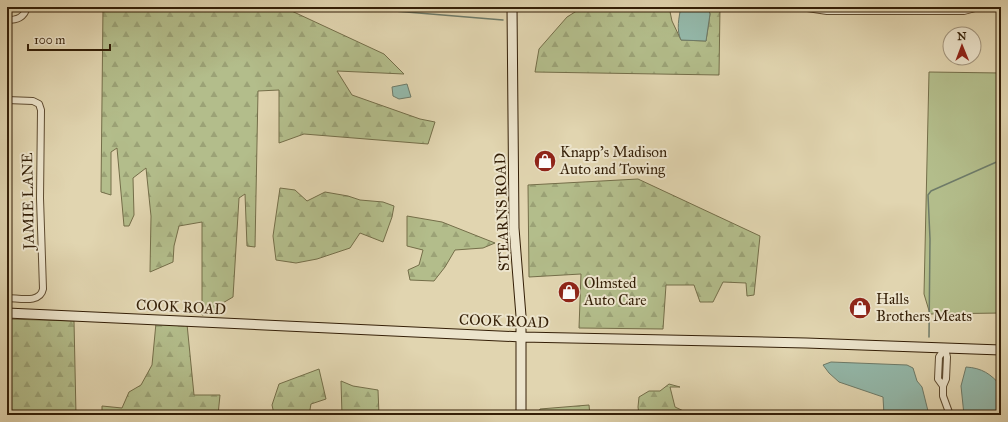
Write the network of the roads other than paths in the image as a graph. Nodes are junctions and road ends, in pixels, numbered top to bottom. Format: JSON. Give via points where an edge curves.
{"nodes":[{"id":1,"x":27,"y":7,"type":"edge"},
{"id":2,"x":512,"y":7,"type":"edge"},
{"id":3,"x":801,"y":7,"type":"edge"},
{"id":4,"x":979,"y":7,"type":"edge"},
{"id":5,"x":7,"y":20,"type":"edge"},
{"id":6,"x":7,"y":100,"type":"edge"},
{"id":7,"x":7,"y":298,"type":"edge"},
{"id":8,"x":7,"y":313,"type":"edge"},
{"id":9,"x":522,"y":336,"type":"junction"},
{"id":10,"x":945,"y":348,"type":"junction"},
{"id":11,"x":1001,"y":350,"type":"edge"},
{"id":12,"x":521,"y":415,"type":"edge"},
{"id":13,"x":950,"y":415,"type":"edge"}],
"edges":[{"from":1,"to":5,"type":"street","via":[[26,13],[20,18]]},
{"from":2,"to":9,"type":"street","name":"STEARNS ROAD","via":[[514,228]]},
{"from":3,"to":4,"type":"street","via":[[827,11],[964,11]]},
{"from":6,"to":7,"type":"street","name":"JAMIE LANE","via":[[33,101],[39,104],[41,110],[43,289],[42,294],[34,299]]},
{"from":8,"to":9,"type":"street","name":"COOK ROAD"},
{"from":9,"to":10,"type":"street","name":"COOK ROAD"},
{"from":9,"to":12,"type":"street","name":"STEARNS ROAD"},
{"from":10,"to":11,"type":"street","name":"COOK ROAD"},
{"from":10,"to":13,"type":"street","via":[[947,357],[943,396]]}]}
